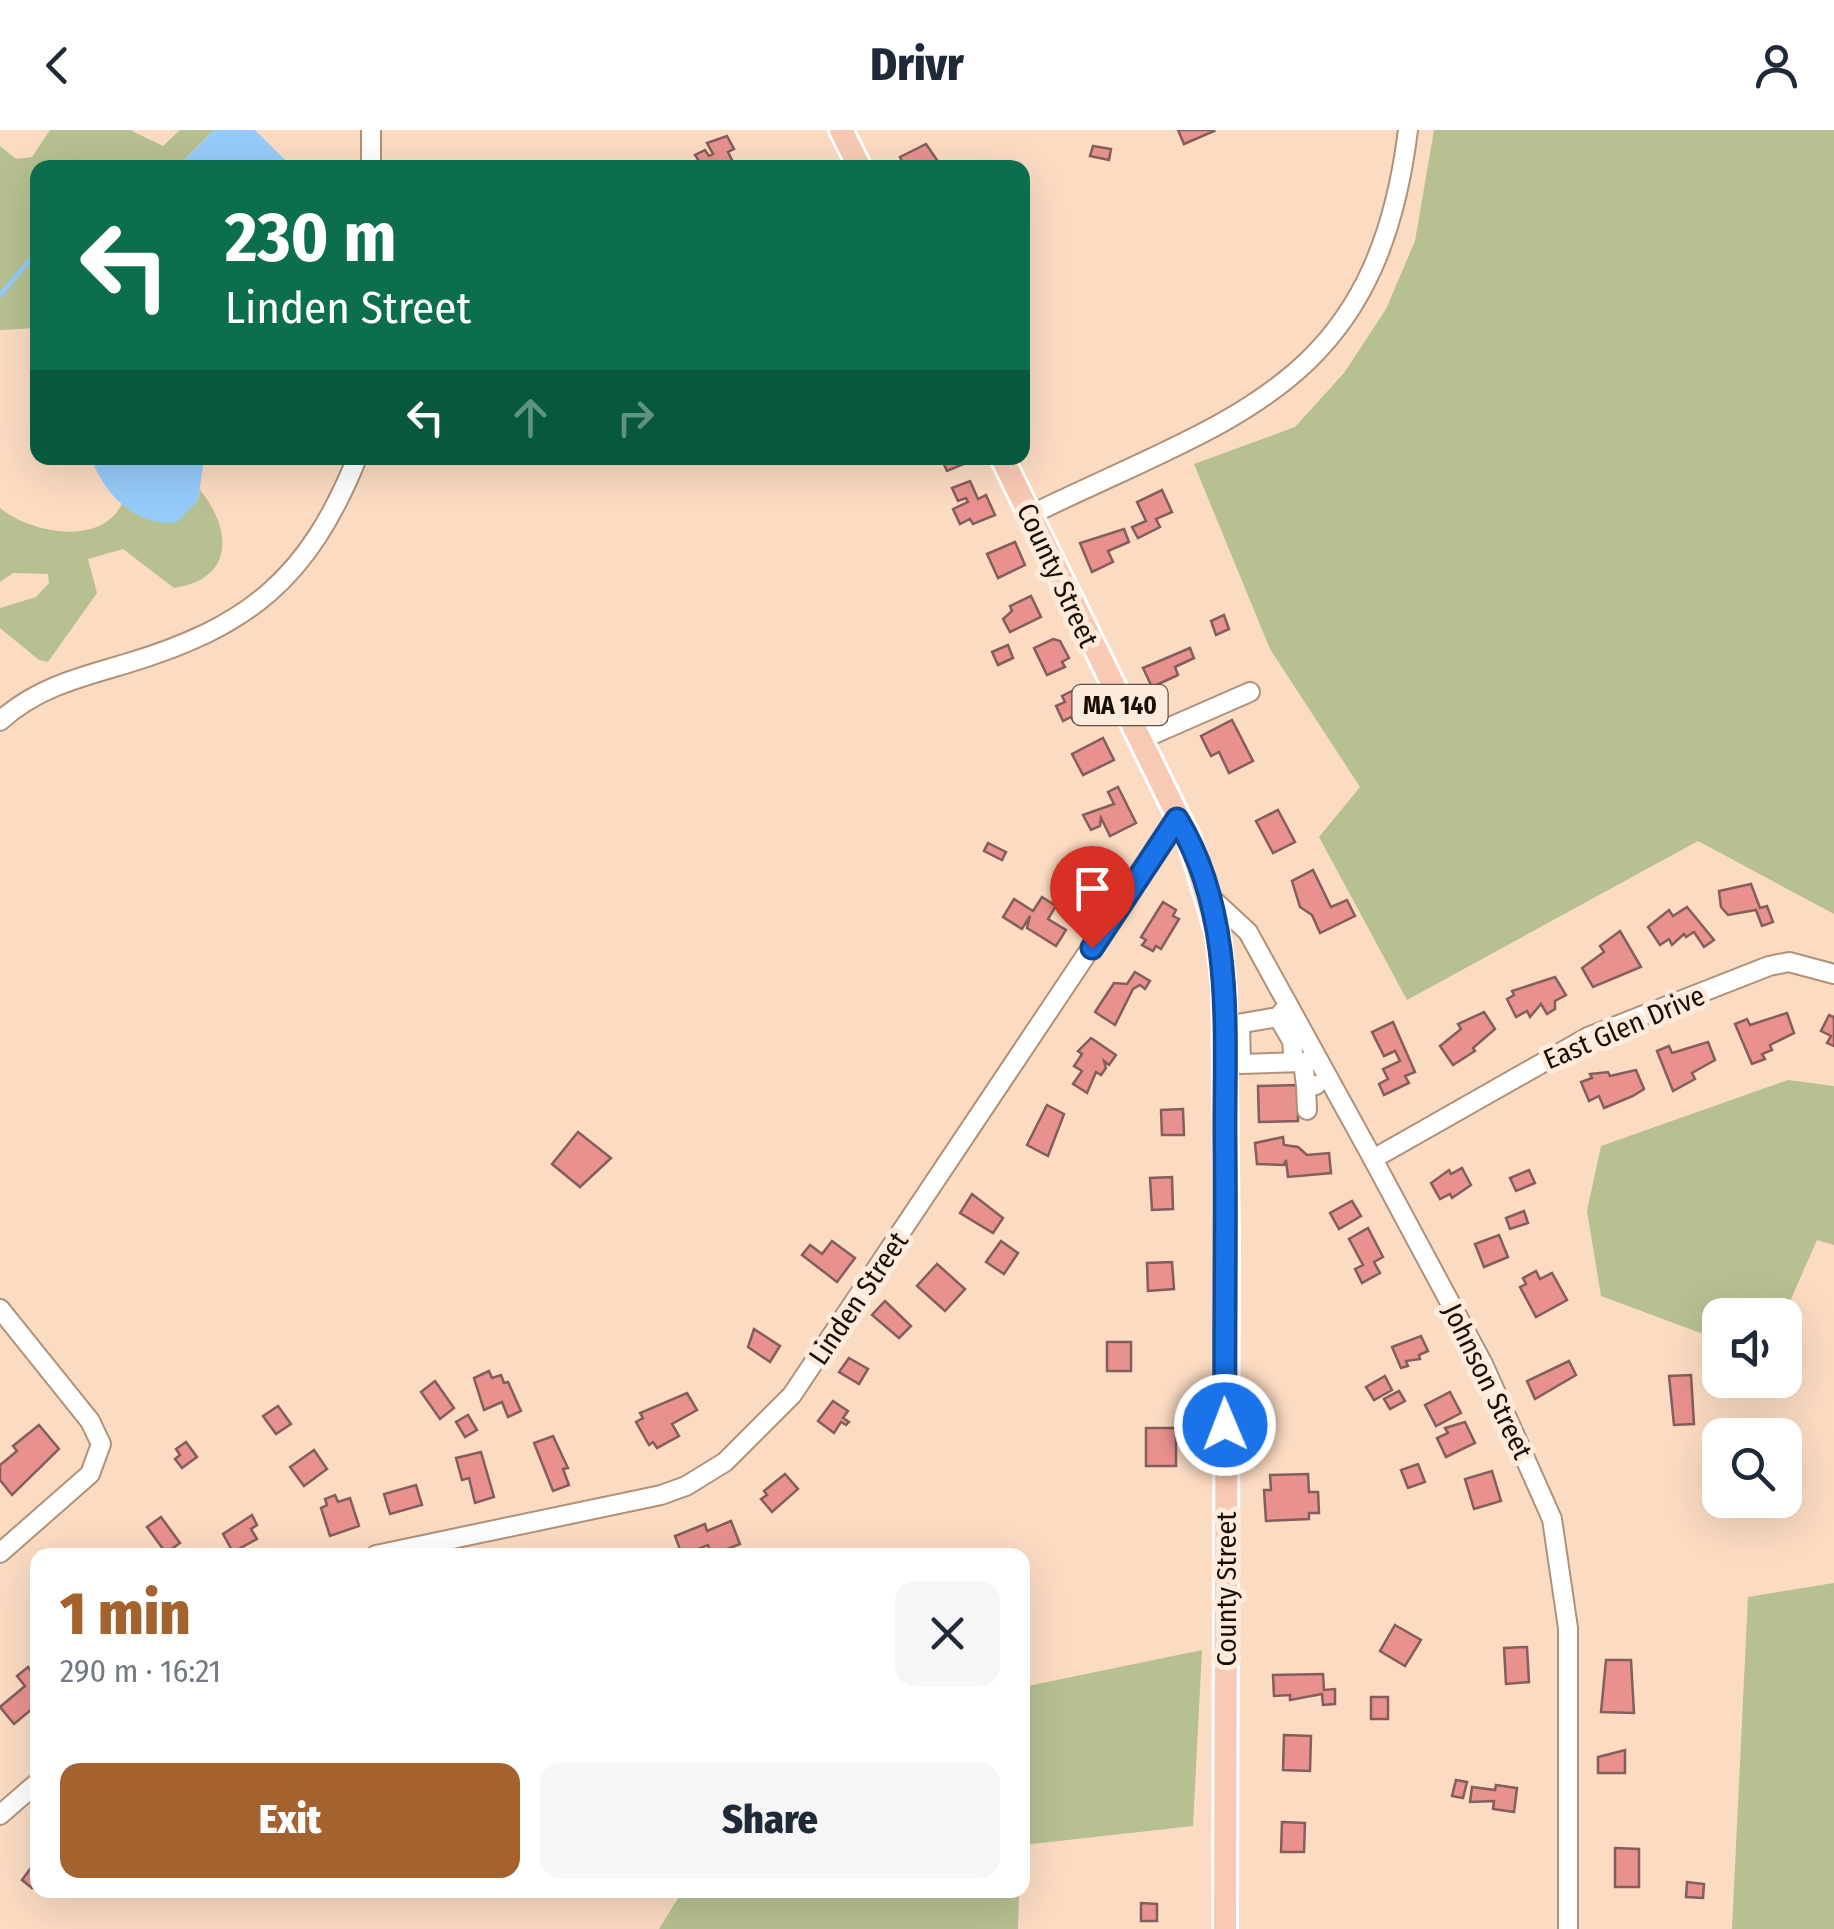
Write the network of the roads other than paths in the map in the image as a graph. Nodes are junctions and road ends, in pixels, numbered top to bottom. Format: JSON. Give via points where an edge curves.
{"nodes":[{"id":1,"x":371,"y":130,"type":"edge"},
{"id":2,"x":841,"y":130,"type":"edge"},
{"id":3,"x":1408,"y":130,"type":"edge"},
{"id":4,"x":371,"y":160,"type":"edge"},
{"id":5,"x":856,"y":160,"type":"edge"},
{"id":6,"x":353,"y":465,"type":"edge"},
{"id":7,"x":1005,"y":465,"type":"edge"},
{"id":8,"x":1030,"y":515,"type":"junction"},
{"id":9,"x":1250,"y":692,"type":"dead end"},
{"id":10,"x":0,"y":721,"type":"edge"},
{"id":11,"x":1138,"y":741,"type":"junction"},
{"id":12,"x":1177,"y":819,"type":"junction"},
{"id":13,"x":1208,"y":895,"type":"junction"},
{"id":14,"x":1834,"y":974,"type":"edge"},
{"id":15,"x":1283,"y":1011,"type":"junction"},
{"id":16,"x":1232,"y":1025,"type":"junction"},
{"id":17,"x":1294,"y":1062,"type":"junction"},
{"id":18,"x":1332,"y":1083,"type":"junction"},
{"id":19,"x":1306,"y":1086,"type":"junction"},
{"id":20,"x":1308,"y":1110,"type":"dead end"},
{"id":21,"x":1373,"y":1159,"type":"junction"},
{"id":22,"x":0,"y":1309,"type":"edge"},
{"id":23,"x":409,"y":1548,"type":"edge"},
{"id":24,"x":0,"y":1552,"type":"edge"},
{"id":25,"x":30,"y":1789,"type":"edge"},
{"id":26,"x":0,"y":1815,"type":"edge"},
{"id":27,"x":1225,"y":1929,"type":"edge"},
{"id":28,"x":1568,"y":1929,"type":"edge"}],
"edges":[{"from":1,"to":4,"type":"street"},
{"from":2,"to":5,"type":"main road"},
{"from":3,"to":8,"type":"street","via":[[1395,210],[1377,261],[1312,361],[1256,405]]},
{"from":6,"to":10,"type":"street","via":[[314,542],[252,609],[183,645],[46,689]]},
{"from":7,"to":8,"type":"main road","name":"County Street","number":"MA 140"},
{"from":8,"to":11,"type":"main road","name":"County Street","number":"MA 140"},
{"from":9,"to":11,"type":"street"},
{"from":11,"to":12,"type":"main road","name":"County Street","number":"MA 140"},
{"from":12,"to":13,"type":"main road","name":"County Street","number":"MA 140"},
{"from":12,"to":23,"type":"street","name":"Linden Street","via":[[857,1303],[792,1395],[742,1448],[700,1479],[661,1495]]},
{"from":13,"to":15,"type":"street","name":"Johnson Street","via":[[1248,932]]},
{"from":13,"to":16,"type":"main road","name":"County Street","number":"MA 140"},
{"from":14,"to":21,"type":"street","name":"East Glen Drive","via":[[1789,962],[1769,966],[1613,1026]]},
{"from":15,"to":16,"type":"street"},
{"from":15,"to":17,"type":"street"},
{"from":15,"to":18,"type":"street","name":"Johnson Street"},
{"from":16,"to":17,"type":"street","via":[[1241,1064]]},
{"from":16,"to":27,"type":"main road","name":"County Street","number":"MA 140"},
{"from":17,"to":19,"type":"street","via":[[1303,1062]]},
{"from":18,"to":19,"type":"street"},
{"from":18,"to":21,"type":"street","name":"Johnson Street"},
{"from":19,"to":20,"type":"street"},
{"from":21,"to":28,"type":"street","name":"Johnson Street","via":[[1483,1364],[1559,1546],[1568,1628]]},
{"from":22,"to":24,"type":"street","via":[[101,1444],[90,1474]]},
{"from":25,"to":26,"type":"street"}]}
